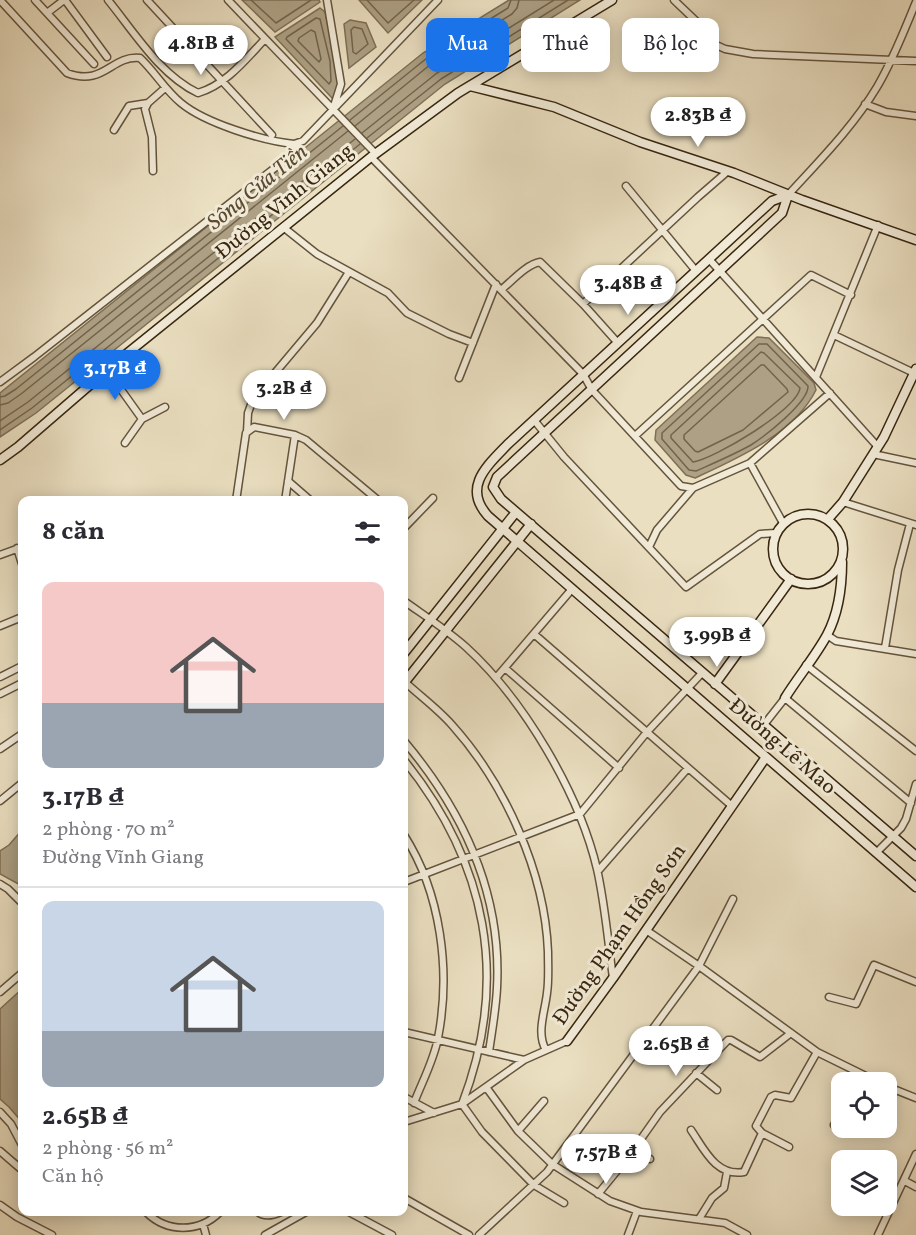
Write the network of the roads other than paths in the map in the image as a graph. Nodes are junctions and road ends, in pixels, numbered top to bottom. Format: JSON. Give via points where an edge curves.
{"nodes":[{"id":1,"x":0,"y":0,"type":"edge"},
{"id":2,"x":35,"y":0,"type":"edge"},
{"id":3,"x":65,"y":0,"type":"edge"},
{"id":4,"x":108,"y":0,"type":"edge"},
{"id":5,"x":147,"y":0,"type":"edge"},
{"id":6,"x":228,"y":0,"type":"edge"},
{"id":7,"x":327,"y":0,"type":"edge"},
{"id":8,"x":438,"y":0,"type":"edge"},
{"id":9,"x":612,"y":0,"type":"edge"},
{"id":10,"x":674,"y":0,"type":"edge"},
{"id":11,"x":916,"y":2,"type":"edge"},
{"id":12,"x":47,"y":13,"type":"junction"},
{"id":13,"x":266,"y":39,"type":"junction"},
{"id":14,"x":107,"y":57,"type":"dead end"},
{"id":15,"x":891,"y":59,"type":"junction"},
{"id":16,"x":916,"y":61,"type":"edge"},
{"id":17,"x":94,"y":64,"type":"dead end"},
{"id":18,"x":222,"y":81,"type":"junction"},
{"id":19,"x":470,"y":86,"type":"junction"},
{"id":20,"x":165,"y":88,"type":"junction"},
{"id":21,"x":148,"y":103,"type":"junction"},
{"id":22,"x":865,"y":104,"type":"junction"},
{"id":23,"x":336,"y":112,"type":"junction"},
{"id":24,"x":916,"y":116,"type":"edge"},
{"id":25,"x":114,"y":130,"type":"dead end"},
{"id":26,"x":272,"y":135,"type":"dead end"},
{"id":27,"x":299,"y":143,"type":"junction"},
{"id":28,"x":372,"y":152,"type":"junction"},
{"id":29,"x":153,"y":171,"type":"dead end"},
{"id":30,"x":728,"y":171,"type":"junction"},
{"id":31,"x":626,"y":186,"type":"dead end"},
{"id":32,"x":788,"y":195,"type":"junction"},
{"id":33,"x":878,"y":225,"type":"junction"},
{"id":34,"x":283,"y":227,"type":"junction"},
{"id":35,"x":664,"y":230,"type":"junction"},
{"id":36,"x":916,"y":240,"type":"edge"},
{"id":37,"x":709,"y":259,"type":"junction"},
{"id":38,"x":696,"y":271,"type":"junction"},
{"id":39,"x":720,"y":271,"type":"junction"},
{"id":40,"x":349,"y":272,"type":"junction"},
{"id":41,"x":499,"y":287,"type":"junction"},
{"id":42,"x":851,"y":295,"type":"junction"},
{"id":43,"x":583,"y":304,"type":"junction"},
{"id":44,"x":763,"y":319,"type":"junction"},
{"id":45,"x":834,"y":334,"type":"junction"},
{"id":46,"x":473,"y":342,"type":"junction"},
{"id":47,"x":617,"y":342,"type":"junction"},
{"id":48,"x":107,"y":370,"type":"junction"},
{"id":49,"x":915,"y":371,"type":"edge"},
{"id":50,"x":583,"y":374,"type":"junction"},
{"id":51,"x":816,"y":377,"type":"junction"},
{"id":52,"x":459,"y":378,"type":"dead end"},
{"id":53,"x":0,"y":382,"type":"edge"},
{"id":54,"x":592,"y":390,"type":"junction"},
{"id":55,"x":830,"y":393,"type":"junction"},
{"id":56,"x":165,"y":407,"type":"dead end"},
{"id":57,"x":142,"y":419,"type":"junction"},
{"id":58,"x":534,"y":420,"type":"junction"},
{"id":59,"x":247,"y":432,"type":"junction"},
{"id":60,"x":545,"y":433,"type":"junction"},
{"id":61,"x":295,"y":435,"type":"junction"},
{"id":62,"x":635,"y":436,"type":"junction"},
{"id":63,"x":125,"y":443,"type":"dead end"},
{"id":64,"x":876,"y":451,"type":"junction"},
{"id":65,"x":0,"y":460,"type":"edge"},
{"id":66,"x":750,"y":463,"type":"junction"},
{"id":67,"x":916,"y":463,"type":"edge"},
{"id":68,"x":288,"y":481,"type":"junction"},
{"id":69,"x":693,"y":488,"type":"junction"},
{"id":70,"x":237,"y":496,"type":"edge"},
{"id":71,"x":286,"y":496,"type":"edge"},
{"id":72,"x":305,"y":496,"type":"edge"},
{"id":73,"x":373,"y":496,"type":"edge"},
{"id":74,"x":433,"y":498,"type":"dead end"},
{"id":75,"x":843,"y":502,"type":"junction"},
{"id":76,"x":516,"y":512,"type":"junction"},
{"id":77,"x":828,"y":519,"type":"junction"},
{"id":78,"x":408,"y":522,"type":"edge"},
{"id":79,"x":783,"y":523,"type":"junction"},
{"id":80,"x":531,"y":524,"type":"junction"},
{"id":81,"x":913,"y":524,"type":"edge"},
{"id":82,"x":502,"y":529,"type":"junction"},
{"id":83,"x":776,"y":533,"type":"junction"},
{"id":84,"x":517,"y":542,"type":"junction"},
{"id":85,"x":649,"y":548,"type":"junction"},
{"id":86,"x":18,"y":549,"type":"edge"},
{"id":87,"x":0,"y":555,"type":"edge"},
{"id":88,"x":842,"y":559,"type":"junction"},
{"id":89,"x":791,"y":579,"type":"junction"},
{"id":90,"x":572,"y":589,"type":"junction"},
{"id":91,"x":408,"y":604,"type":"edge"},
{"id":92,"x":18,"y":618,"type":"edge"},
{"id":93,"x":430,"y":620,"type":"junction"},
{"id":94,"x":0,"y":626,"type":"edge"},
{"id":95,"x":446,"y":630,"type":"junction"},
{"id":96,"x":534,"y":634,"type":"junction"},
{"id":97,"x":827,"y":635,"type":"junction"},
{"id":98,"x":408,"y":648,"type":"edge"},
{"id":99,"x":885,"y":648,"type":"junction"},
{"id":100,"x":916,"y":654,"type":"edge"},
{"id":101,"x":806,"y":665,"type":"junction"},
{"id":102,"x":18,"y":668,"type":"edge"},
{"id":103,"x":505,"y":668,"type":"junction"},
{"id":104,"x":702,"y":672,"type":"junction"},
{"id":105,"x":0,"y":677,"type":"edge"},
{"id":106,"x":408,"y":678,"type":"edge"},
{"id":107,"x":496,"y":678,"type":"junction"},
{"id":108,"x":715,"y":684,"type":"junction"},
{"id":109,"x":18,"y":685,"type":"edge"},
{"id":110,"x":408,"y":686,"type":"edge"},
{"id":111,"x":687,"y":688,"type":"junction"},
{"id":112,"x":0,"y":694,"type":"edge"},
{"id":113,"x":785,"y":698,"type":"junction"},
{"id":114,"x":763,"y":726,"type":"junction"},
{"id":115,"x":647,"y":732,"type":"junction"},
{"id":116,"x":18,"y":737,"type":"edge"},
{"id":117,"x":408,"y":746,"type":"edge"},
{"id":118,"x":0,"y":749,"type":"edge"},
{"id":119,"x":916,"y":751,"type":"edge"},
{"id":120,"x":766,"y":757,"type":"junction"},
{"id":121,"x":408,"y":765,"type":"edge"},
{"id":122,"x":619,"y":768,"type":"junction"},
{"id":123,"x":688,"y":768,"type":"junction"},
{"id":124,"x":916,"y":784,"type":"edge"},
{"id":125,"x":18,"y":786,"type":"edge"},
{"id":126,"x":0,"y":801,"type":"edge"},
{"id":127,"x":911,"y":803,"type":"junction"},
{"id":128,"x":732,"y":806,"type":"junction"},
{"id":129,"x":580,"y":814,"type":"junction"},
{"id":130,"x":892,"y":835,"type":"junction"},
{"id":131,"x":521,"y":836,"type":"junction"},
{"id":132,"x":408,"y":843,"type":"edge"},
{"id":133,"x":876,"y":853,"type":"junction"},
{"id":134,"x":475,"y":854,"type":"junction"},
{"id":135,"x":916,"y":856,"type":"edge"},
{"id":136,"x":464,"y":858,"type":"junction"},
{"id":137,"x":597,"y":871,"type":"junction"},
{"id":138,"x":423,"y":874,"type":"junction"},
{"id":139,"x":408,"y":880,"type":"edge"},
{"id":140,"x":0,"y":884,"type":"edge"},
{"id":141,"x":916,"y":887,"type":"edge"},
{"id":142,"x":18,"y":899,"type":"edge"},
{"id":143,"x":734,"y":899,"type":"dead end"},
{"id":144,"x":646,"y":930,"type":"junction"},
{"id":145,"x":699,"y":966,"type":"junction"},
{"id":146,"x":18,"y":976,"type":"edge"},
{"id":147,"x":613,"y":978,"type":"junction"},
{"id":148,"x":916,"y":982,"type":"edge"},
{"id":149,"x":0,"y":992,"type":"edge"},
{"id":150,"x":829,"y":997,"type":"dead end"},
{"id":151,"x":408,"y":1033,"type":"edge"},
{"id":152,"x":791,"y":1033,"type":"junction"},
{"id":153,"x":438,"y":1040,"type":"junction"},
{"id":154,"x":567,"y":1041,"type":"joint"},
{"id":155,"x":479,"y":1049,"type":"junction"},
{"id":156,"x":546,"y":1050,"type":"junction"},
{"id":157,"x":489,"y":1052,"type":"junction"},
{"id":158,"x":817,"y":1052,"type":"junction"},
{"id":159,"x":524,"y":1060,"type":"junction"},
{"id":160,"x":855,"y":1072,"type":"edge"},
{"id":161,"x":696,"y":1073,"type":"junction"},
{"id":162,"x":486,"y":1088,"type":"junction"},
{"id":163,"x":717,"y":1090,"type":"dead end"},
{"id":164,"x":897,"y":1090,"type":"edge"},
{"id":165,"x":916,"y":1098,"type":"edge"},
{"id":166,"x":408,"y":1100,"type":"edge"},
{"id":167,"x":544,"y":1101,"type":"dead end"},
{"id":168,"x":414,"y":1103,"type":"junction"},
{"id":169,"x":462,"y":1104,"type":"junction"},
{"id":170,"x":0,"y":1112,"type":"edge"},
{"id":171,"x":434,"y":1113,"type":"junction"},
{"id":172,"x":408,"y":1121,"type":"edge"},
{"id":173,"x":691,"y":1130,"type":"dead end"},
{"id":174,"x":518,"y":1131,"type":"junction"},
{"id":175,"x":762,"y":1133,"type":"junction"},
{"id":176,"x":18,"y":1137,"type":"edge"},
{"id":177,"x":789,"y":1147,"type":"dead end"},
{"id":178,"x":0,"y":1151,"type":"edge"},
{"id":179,"x":916,"y":1154,"type":"edge"},
{"id":180,"x":629,"y":1156,"type":"junction"},
{"id":181,"x":650,"y":1159,"type":"dead end"},
{"id":182,"x":552,"y":1164,"type":"junction"},
{"id":183,"x":18,"y":1167,"type":"edge"},
{"id":184,"x":727,"y":1172,"type":"junction"},
{"id":185,"x":905,"y":1181,"type":"junction"},
{"id":186,"x":534,"y":1185,"type":"junction"},
{"id":187,"x":916,"y":1187,"type":"edge"},
{"id":188,"x":598,"y":1194,"type":"junction"},
{"id":189,"x":408,"y":1200,"type":"edge"},
{"id":190,"x":564,"y":1203,"type":"dead end"},
{"id":191,"x":0,"y":1205,"type":"edge"},
{"id":192,"x":637,"y":1211,"type":"junction"},
{"id":193,"x":151,"y":1216,"type":"edge"},
{"id":194,"x":214,"y":1216,"type":"edge"},
{"id":195,"x":299,"y":1216,"type":"edge"},
{"id":196,"x":357,"y":1216,"type":"edge"},
{"id":197,"x":699,"y":1219,"type":"junction"},
{"id":198,"x":203,"y":1224,"type":"junction"},
{"id":199,"x":382,"y":1229,"type":"junction"},
{"id":200,"x":190,"y":1231,"type":"edge"},
{"id":201,"x":52,"y":1235,"type":"edge"},
{"id":202,"x":206,"y":1235,"type":"edge"},
{"id":203,"x":265,"y":1235,"type":"edge"},
{"id":204,"x":375,"y":1235,"type":"edge"},
{"id":205,"x":392,"y":1235,"type":"edge"},
{"id":206,"x":469,"y":1235,"type":"edge"},
{"id":207,"x":478,"y":1235,"type":"edge"},
{"id":208,"x":628,"y":1235,"type":"edge"},
{"id":209,"x":747,"y":1235,"type":"edge"},
{"id":210,"x":878,"y":1235,"type":"edge"}],
"edges":[{"from":1,"to":20,"type":"street","via":[[67,73],[97,76],[131,57],[140,58]]},
{"from":2,"to":12,"type":"street"},
{"from":3,"to":12,"type":"street"},
{"from":3,"to":14,"type":"street"},
{"from":4,"to":18,"type":"street","via":[[159,63],[186,88],[198,93]]},
{"from":5,"to":18,"type":"street"},
{"from":6,"to":13,"type":"street"},
{"from":7,"to":23,"type":"street","via":[[340,84]]},
{"from":8,"to":23,"type":"street"},
{"from":9,"to":19,"type":"street","name":"Đường Vĩnh Giang"},
{"from":10,"to":15,"type":"street","via":[[698,23],[712,44],[725,49],[753,54]]},
{"from":11,"to":15,"type":"street"},
{"from":12,"to":17,"type":"street"},
{"from":13,"to":18,"type":"street"},
{"from":13,"to":23,"type":"street"},
{"from":15,"to":16,"type":"street"},
{"from":15,"to":22,"type":"street"},
{"from":18,"to":26,"type":"street"},
{"from":19,"to":28,"type":"street","name":"Đường Vĩnh Giang"},
{"from":19,"to":30,"type":"street","via":[[554,107],[640,142]]},
{"from":20,"to":21,"type":"street"},
{"from":20,"to":27,"type":"street","via":[[186,107],[220,125]]},
{"from":21,"to":25,"type":"street","via":[[129,106]]},
{"from":21,"to":29,"type":"street","via":[[144,111],[152,137]]},
{"from":22,"to":24,"type":"street"},
{"from":22,"to":32,"type":"street"},
{"from":23,"to":27,"type":"street"},
{"from":23,"to":28,"type":"street"},
{"from":27,"to":53,"type":"street","via":[[290,156]]},
{"from":28,"to":34,"type":"street","name":"Đường Vĩnh Giang"},
{"from":28,"to":41,"type":"street"},
{"from":30,"to":32,"type":"street"},
{"from":30,"to":35,"type":"street"},
{"from":31,"to":35,"type":"street"},
{"from":32,"to":33,"type":"street"},
{"from":32,"to":37,"type":"street","via":[[772,201]]},
{"from":32,"to":39,"type":"street","via":[[782,213]]},
{"from":33,"to":36,"type":"street"},
{"from":33,"to":42,"type":"street"},
{"from":34,"to":40,"type":"street","via":[[310,250]]},
{"from":34,"to":48,"type":"street","name":"Đường Vĩnh Giang"},
{"from":35,"to":38,"type":"street"},
{"from":35,"to":43,"type":"street"},
{"from":37,"to":38,"type":"street"},
{"from":37,"to":39,"type":"street"},
{"from":38,"to":47,"type":"street"},
{"from":39,"to":44,"type":"street"},
{"from":39,"to":54,"type":"street"},
{"from":40,"to":46,"type":"street","via":[[388,293],[407,313]]},
{"from":40,"to":59,"type":"street","via":[[317,323],[253,399]]},
{"from":41,"to":43,"type":"street","via":[[540,262]]},
{"from":41,"to":46,"type":"street"},
{"from":41,"to":50,"type":"street"},
{"from":42,"to":44,"type":"street","via":[[811,275]]},
{"from":42,"to":45,"type":"street"},
{"from":43,"to":47,"type":"street"},
{"from":44,"to":51,"type":"street"},
{"from":44,"to":62,"type":"street"},
{"from":45,"to":49,"type":"street"},
{"from":45,"to":51,"type":"street"},
{"from":46,"to":52,"type":"street"},
{"from":47,"to":50,"type":"street"},
{"from":48,"to":57,"type":"street"},
{"from":48,"to":65,"type":"street","name":"Đường Vĩnh Giang"},
{"from":49,"to":64,"type":"street"},
{"from":50,"to":54,"type":"street"},
{"from":50,"to":58,"type":"street"},
{"from":51,"to":55,"type":"street"},
{"from":54,"to":60,"type":"street"},
{"from":54,"to":62,"type":"street"},
{"from":55,"to":64,"type":"street"},
{"from":55,"to":66,"type":"street"},
{"from":56,"to":57,"type":"street"},
{"from":57,"to":63,"type":"street"},
{"from":58,"to":60,"type":"street"},
{"from":58,"to":82,"type":"street","name":"Đường Lê Mao","via":[[487,465],[480,478],[480,505]]},
{"from":59,"to":61,"type":"street","via":[[254,428]]},
{"from":59,"to":70,"type":"street"},
{"from":60,"to":76,"type":"street","name":"Đường Lê Mao","via":[[497,477],[493,487]]},
{"from":60,"to":85,"type":"street"},
{"from":61,"to":68,"type":"street"},
{"from":61,"to":73,"type":"street"},
{"from":62,"to":69,"type":"street","via":[[681,486]]},
{"from":64,"to":67,"type":"street"},
{"from":64,"to":75,"type":"street"},
{"from":66,"to":69,"type":"street"},
{"from":66,"to":79,"type":"street"},
{"from":68,"to":71,"type":"street"},
{"from":68,"to":72,"type":"street"},
{"from":69,"to":85,"type":"street","via":[[657,530]]},
{"from":74,"to":78,"type":"street"},
{"from":75,"to":77,"type":"street"},
{"from":75,"to":81,"type":"street"},
{"from":76,"to":80,"type":"street","name":"Đường Lê Mao"},
{"from":76,"to":82,"type":"street"},
{"from":77,"to":79,"type":"street","via":[[805,513]]},
{"from":77,"to":88,"type":"street","via":[[842,536]]},
{"from":79,"to":83,"type":"street"},
{"from":80,"to":84,"type":"street"},
{"from":80,"to":104,"type":"street","name":"Đường Lê Mao"},
{"from":81,"to":99,"type":"street","via":[[898,570]]},
{"from":82,"to":84,"type":"street","name":"Đường Lê Mao"},
{"from":82,"to":93,"type":"street"},
{"from":83,"to":85,"type":"street","via":[[760,534],[686,587]]},
{"from":83,"to":89,"type":"street","via":[[773,556],[778,568]]},
{"from":84,"to":90,"type":"street","name":"Đường Lê Mao"},
{"from":84,"to":95,"type":"street"},
{"from":86,"to":87,"type":"street"},
{"from":88,"to":89,"type":"street","via":[[829,577],[819,582],[808,584]]},
{"from":88,"to":97,"type":"street","via":[[842,579]]},
{"from":89,"to":108,"type":"street"},
{"from":90,"to":96,"type":"street"},
{"from":90,"to":111,"type":"street","name":"Đường Lê Mao"},
{"from":91,"to":93,"type":"street"},
{"from":92,"to":94,"type":"street"},
{"from":93,"to":95,"type":"street"},
{"from":93,"to":98,"type":"street"},
{"from":95,"to":106,"type":"street"},
{"from":95,"to":107,"type":"street"},
{"from":96,"to":103,"type":"street"},
{"from":96,"to":115,"type":"street"},
{"from":97,"to":99,"type":"street","via":[[836,641]]},
{"from":97,"to":101,"type":"street"},
{"from":99,"to":100,"type":"street"},
{"from":101,"to":113,"type":"street"},
{"from":101,"to":119,"type":"street"},
{"from":102,"to":105,"type":"street"},
{"from":103,"to":107,"type":"street"},
{"from":103,"to":122,"type":"street"},
{"from":104,"to":108,"type":"street","name":"Đường Lê Mao"},
{"from":104,"to":111,"type":"street"},
{"from":107,"to":129,"type":"street","via":[[561,774]]},
{"from":108,"to":114,"type":"street","name":"Đường Lê Mao"},
{"from":109,"to":112,"type":"street"},
{"from":110,"to":131,"type":"street","via":[[452,724],[471,749]]},
{"from":111,"to":115,"type":"street"},
{"from":111,"to":120,"type":"street","name":"Đường Lê Mao"},
{"from":113,"to":114,"type":"street"},
{"from":113,"to":127,"type":"street"},
{"from":114,"to":130,"type":"street","name":"Đường Lê Mao"},
{"from":115,"to":122,"type":"street"},
{"from":115,"to":123,"type":"street"},
{"from":116,"to":118,"type":"street"},
{"from":117,"to":134,"type":"street","via":[[448,800]]},
{"from":120,"to":128,"type":"street","name":"Đường Phạm Hồng Sơn"},
{"from":120,"to":133,"type":"street","name":"Đường Lê Mao"},
{"from":121,"to":136,"type":"street","via":[[447,822]]},
{"from":122,"to":129,"type":"street"},
{"from":123,"to":128,"type":"street"},
{"from":123,"to":137,"type":"street"},
{"from":124,"to":127,"type":"street"},
{"from":125,"to":126,"type":"street"},
{"from":127,"to":130,"type":"street","via":[[901,828]]},
{"from":128,"to":144,"type":"street","name":"Đường Phạm Hồng Sơn"},
{"from":129,"to":131,"type":"street"},
{"from":129,"to":137,"type":"street"},
{"from":130,"to":133,"type":"street"},
{"from":130,"to":135,"type":"street","name":"Đường Lê Mao"},
{"from":131,"to":134,"type":"street"},
{"from":131,"to":156,"type":"street","via":[[535,876],[548,950],[548,990],[541,1038]]},
{"from":132,"to":138,"type":"street"},
{"from":133,"to":141,"type":"street","name":"Đường Lê Mao"},
{"from":134,"to":136,"type":"street"},
{"from":134,"to":157,"type":"street","via":[[495,934],[497,987]]},
{"from":136,"to":138,"type":"street"},
{"from":136,"to":155,"type":"street","via":[[479,905],[486,953],[486,1001]]},
{"from":137,"to":147,"type":"street"},
{"from":138,"to":139,"type":"street"},
{"from":138,"to":153,"type":"street","via":[[442,946]]},
{"from":140,"to":142,"type":"street"},
{"from":143,"to":145,"type":"street"},
{"from":144,"to":145,"type":"street"},
{"from":144,"to":147,"type":"street","name":"Đường Phạm Hồng Sơn"},
{"from":145,"to":152,"type":"street"},
{"from":145,"to":182,"type":"street"},
{"from":146,"to":149,"type":"street"},
{"from":147,"to":154,"type":"street","name":"Đường Phạm Hồng Sơn"},
{"from":148,"to":150,"type":"street","via":[[874,964],[856,1004]]},
{"from":151,"to":153,"type":"street"},
{"from":152,"to":158,"type":"street"},
{"from":152,"to":161,"type":"street","via":[[760,1058],[730,1039]]},
{"from":153,"to":155,"type":"street"},
{"from":153,"to":168,"type":"street"},
{"from":154,"to":156,"type":"street","name":"Đường Phạm Hồng Sơn"},
{"from":155,"to":157,"type":"street"},
{"from":155,"to":169,"type":"street"},
{"from":156,"to":159,"type":"street","name":"Đường Phạm Hồng Sơn"},
{"from":157,"to":159,"type":"street"},
{"from":158,"to":160,"type":"street"},
{"from":158,"to":175,"type":"street","via":[[791,1098],[771,1097],[756,1126]]},
{"from":159,"to":162,"type":"street","name":"Đường Phạm Hồng Sơn"},
{"from":161,"to":163,"type":"street"},
{"from":161,"to":180,"type":"street","via":[[660,1112]]},
{"from":162,"to":169,"type":"street","name":"Đường Phạm Hồng Sơn"},
{"from":162,"to":174,"type":"street"},
{"from":164,"to":165,"type":"street"},
{"from":166,"to":168,"type":"street"},
{"from":167,"to":174,"type":"street"},
{"from":168,"to":171,"type":"street"},
{"from":169,"to":171,"type":"street","name":"Đường Phạm Hồng Sơn"},
{"from":169,"to":186,"type":"street","via":[[482,1132]]},
{"from":170,"to":176,"type":"street"},
{"from":171,"to":172,"type":"street","name":"Đường Phạm Hồng Sơn"},
{"from":173,"to":184,"type":"street","via":[[711,1161]]},
{"from":174,"to":182,"type":"street"},
{"from":175,"to":177,"type":"street"},
{"from":175,"to":184,"type":"street","via":[[744,1172]]},
{"from":178,"to":183,"type":"street"},
{"from":179,"to":185,"type":"street"},
{"from":180,"to":181,"type":"street"},
{"from":180,"to":188,"type":"street"},
{"from":182,"to":186,"type":"street"},
{"from":182,"to":188,"type":"street"},
{"from":184,"to":197,"type":"street","via":[[724,1188],[712,1198]]},
{"from":185,"to":187,"type":"street"},
{"from":185,"to":210,"type":"street"},
{"from":186,"to":190,"type":"street"},
{"from":186,"to":207,"type":"street"},
{"from":188,"to":192,"type":"street"},
{"from":189,"to":206,"type":"street"},
{"from":191,"to":201,"type":"street"},
{"from":192,"to":197,"type":"street"},
{"from":192,"to":208,"type":"street"},
{"from":193,"to":200,"type":"street","via":[[168,1226]]},
{"from":194,"to":198,"type":"street"},
{"from":195,"to":203,"type":"street"},
{"from":196,"to":199,"type":"street"},
{"from":197,"to":209,"type":"street","via":[[724,1223]]},
{"from":198,"to":200,"type":"street"},
{"from":198,"to":202,"type":"street"},
{"from":199,"to":204,"type":"street"},
{"from":199,"to":205,"type":"street"}]}
